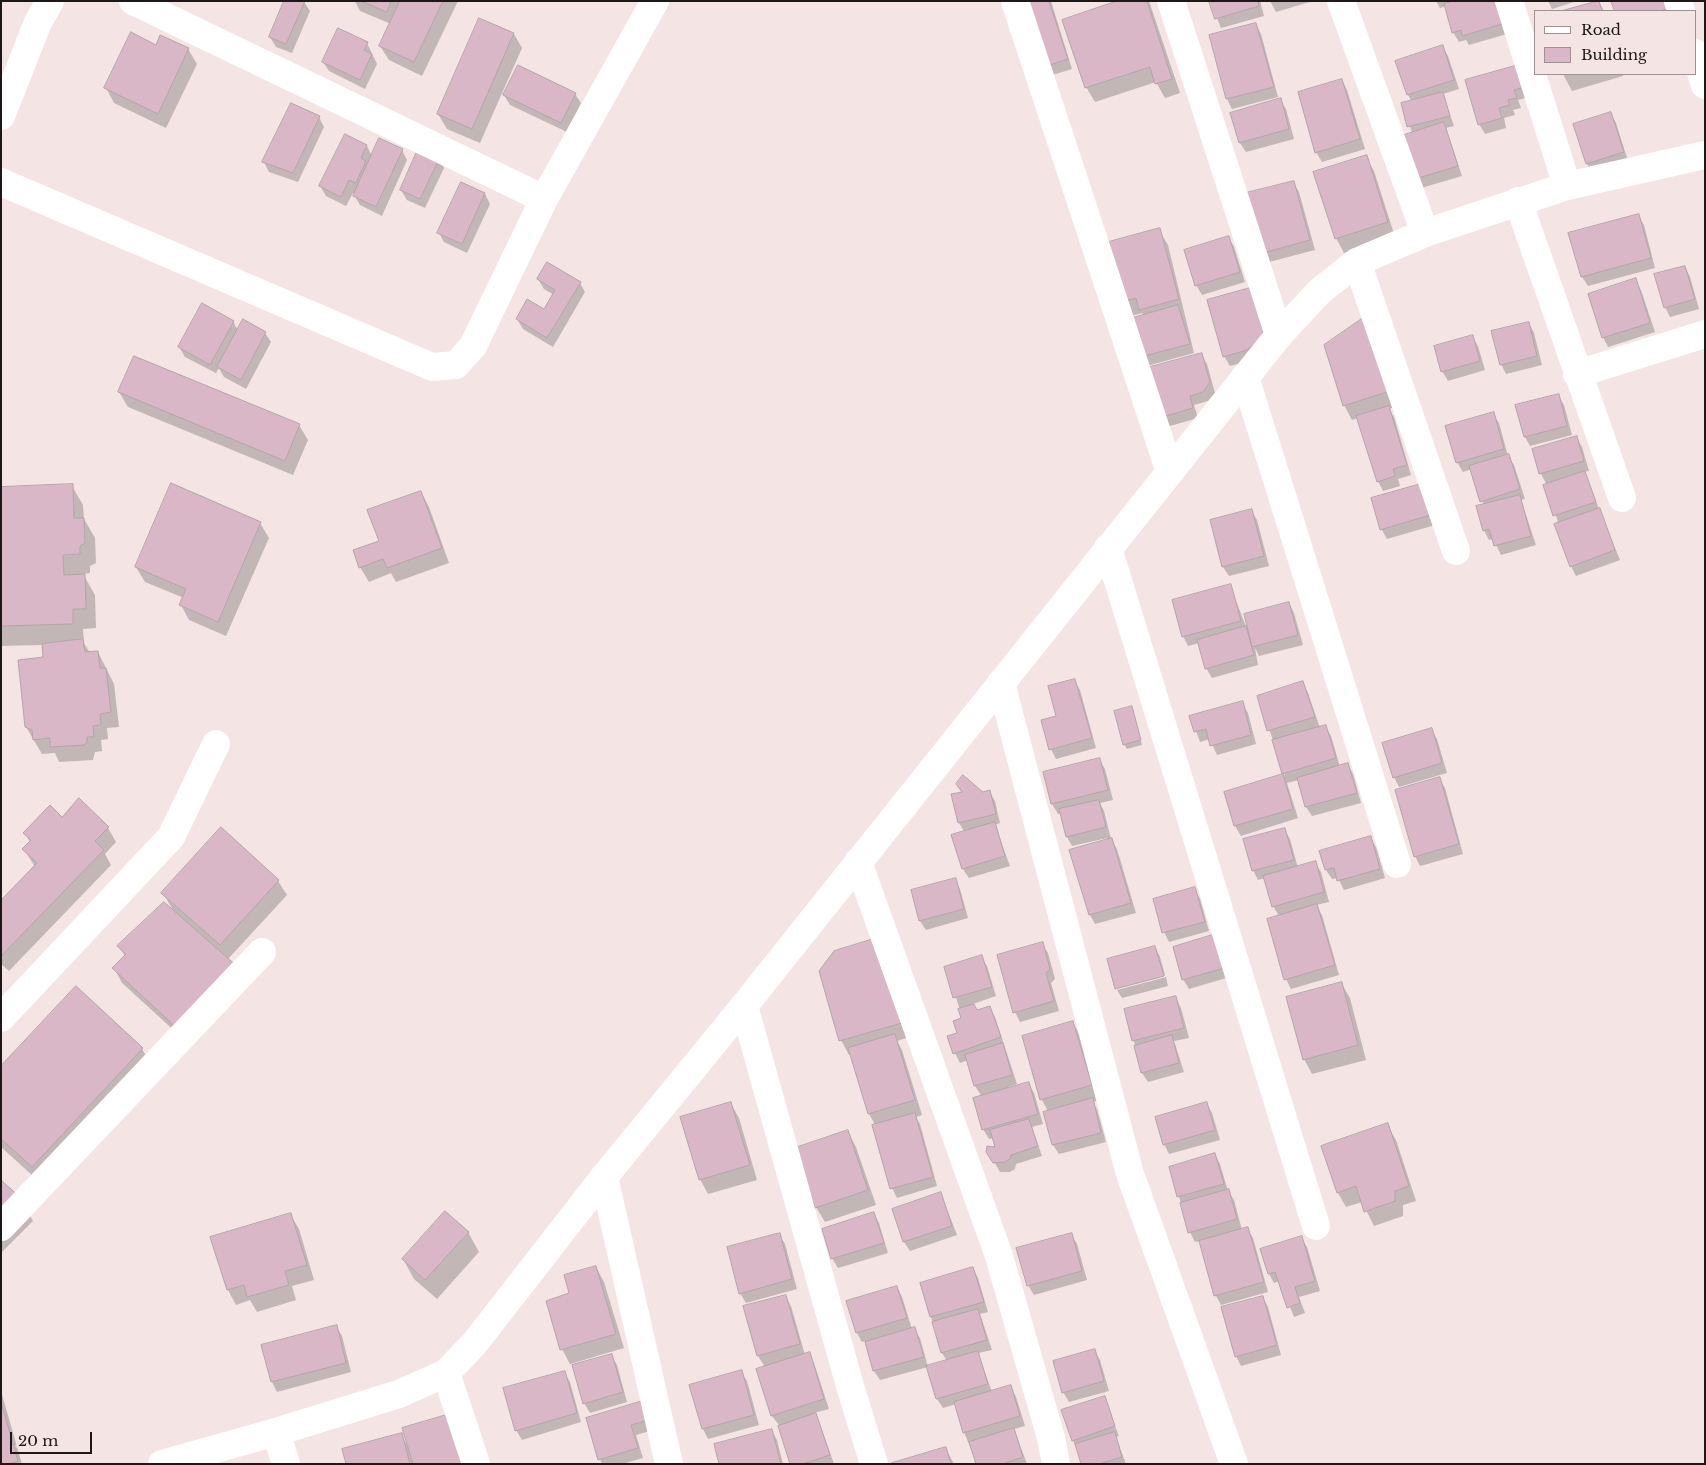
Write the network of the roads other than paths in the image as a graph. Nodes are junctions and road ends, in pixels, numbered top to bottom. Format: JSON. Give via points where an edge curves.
{"nodes":[{"id":1,"x":50,"y":1,"type":"edge"},
{"id":2,"x":133,"y":1,"type":"edge"},
{"id":3,"x":656,"y":1,"type":"edge"},
{"id":4,"x":1015,"y":1,"type":"edge"},
{"id":5,"x":1171,"y":1,"type":"edge"},
{"id":6,"x":1341,"y":1,"type":"edge"},
{"id":7,"x":1509,"y":1,"type":"edge"},
{"id":8,"x":1696,"y":56,"type":"edge"},
{"id":9,"x":1705,"y":85,"type":"edge"},
{"id":10,"x":1,"y":116,"type":"edge"},
{"id":11,"x":1705,"y":155,"type":"edge"},
{"id":12,"x":1,"y":182,"type":"edge"},
{"id":13,"x":1567,"y":186,"type":"junction"},
{"id":14,"x":544,"y":199,"type":"junction"},
{"id":15,"x":1518,"y":201,"type":"junction"},
{"id":16,"x":1424,"y":233,"type":"junction"},
{"id":17,"x":1356,"y":262,"type":"junction"},
{"id":18,"x":1705,"y":334,"type":"edge"},
{"id":19,"x":1279,"y":335,"type":"junction"},
{"id":20,"x":1577,"y":374,"type":"junction"},
{"id":21,"x":1245,"y":377,"type":"junction"},
{"id":22,"x":1170,"y":472,"type":"junction"},
{"id":23,"x":1622,"y":498,"type":"dead end"},
{"id":24,"x":1108,"y":548,"type":"junction"},
{"id":25,"x":1456,"y":551,"type":"dead end"},
{"id":26,"x":1001,"y":683,"type":"junction"},
{"id":27,"x":216,"y":744,"type":"dead end"},
{"id":28,"x":858,"y":862,"type":"junction"},
{"id":29,"x":1398,"y":864,"type":"dead end"},
{"id":30,"x":262,"y":952,"type":"dead end"},
{"id":31,"x":744,"y":1006,"type":"junction"},
{"id":32,"x":1,"y":1018,"type":"edge"},
{"id":33,"x":604,"y":1177,"type":"junction"},
{"id":34,"x":1316,"y":1226,"type":"dead end"},
{"id":35,"x":1,"y":1228,"type":"edge"},
{"id":36,"x":446,"y":1372,"type":"junction"},
{"id":37,"x":276,"y":1432,"type":"junction"},
{"id":38,"x":162,"y":1464,"type":"edge"},
{"id":39,"x":286,"y":1464,"type":"edge"},
{"id":40,"x":476,"y":1464,"type":"edge"},
{"id":41,"x":669,"y":1464,"type":"edge"},
{"id":42,"x":874,"y":1464,"type":"edge"},
{"id":43,"x":1056,"y":1464,"type":"edge"},
{"id":44,"x":1234,"y":1464,"type":"edge"}],
"edges":[{"from":1,"to":10,"type":"street","via":[[38,22]]},
{"from":2,"to":14,"type":"street"},
{"from":3,"to":14,"type":"street"},
{"from":4,"to":22,"type":"street"},
{"from":5,"to":19,"type":"street"},
{"from":6,"to":16,"type":"street"},
{"from":7,"to":13,"type":"street"},
{"from":8,"to":9,"type":"street"},
{"from":11,"to":13,"type":"street"},
{"from":12,"to":14,"type":"street","via":[[432,367],[456,365],[473,346]]},
{"from":13,"to":15,"type":"street"},
{"from":15,"to":16,"type":"street"},
{"from":15,"to":20,"type":"street"},
{"from":16,"to":17,"type":"street"},
{"from":17,"to":19,"type":"street","via":[[1320,291]]},
{"from":17,"to":25,"type":"street"},
{"from":18,"to":20,"type":"street"},
{"from":19,"to":21,"type":"street"},
{"from":20,"to":23,"type":"street"},
{"from":21,"to":22,"type":"street"},
{"from":21,"to":29,"type":"street"},
{"from":22,"to":24,"type":"street"},
{"from":24,"to":26,"type":"street"},
{"from":24,"to":34,"type":"street"},
{"from":26,"to":28,"type":"street"},
{"from":26,"to":44,"type":"street","via":[[1130,1174]]},
{"from":27,"to":32,"type":"street","via":[[171,837]]},
{"from":28,"to":31,"type":"street"},
{"from":28,"to":43,"type":"street","via":[[999,1256]]},
{"from":30,"to":35,"type":"street"},
{"from":31,"to":33,"type":"street"},
{"from":31,"to":42,"type":"street"},
{"from":33,"to":36,"type":"street","via":[[474,1344]]},
{"from":33,"to":41,"type":"street"},
{"from":36,"to":37,"type":"street","via":[[399,1394]]},
{"from":36,"to":40,"type":"street"},
{"from":37,"to":38,"type":"street"},
{"from":37,"to":39,"type":"street"}]}
